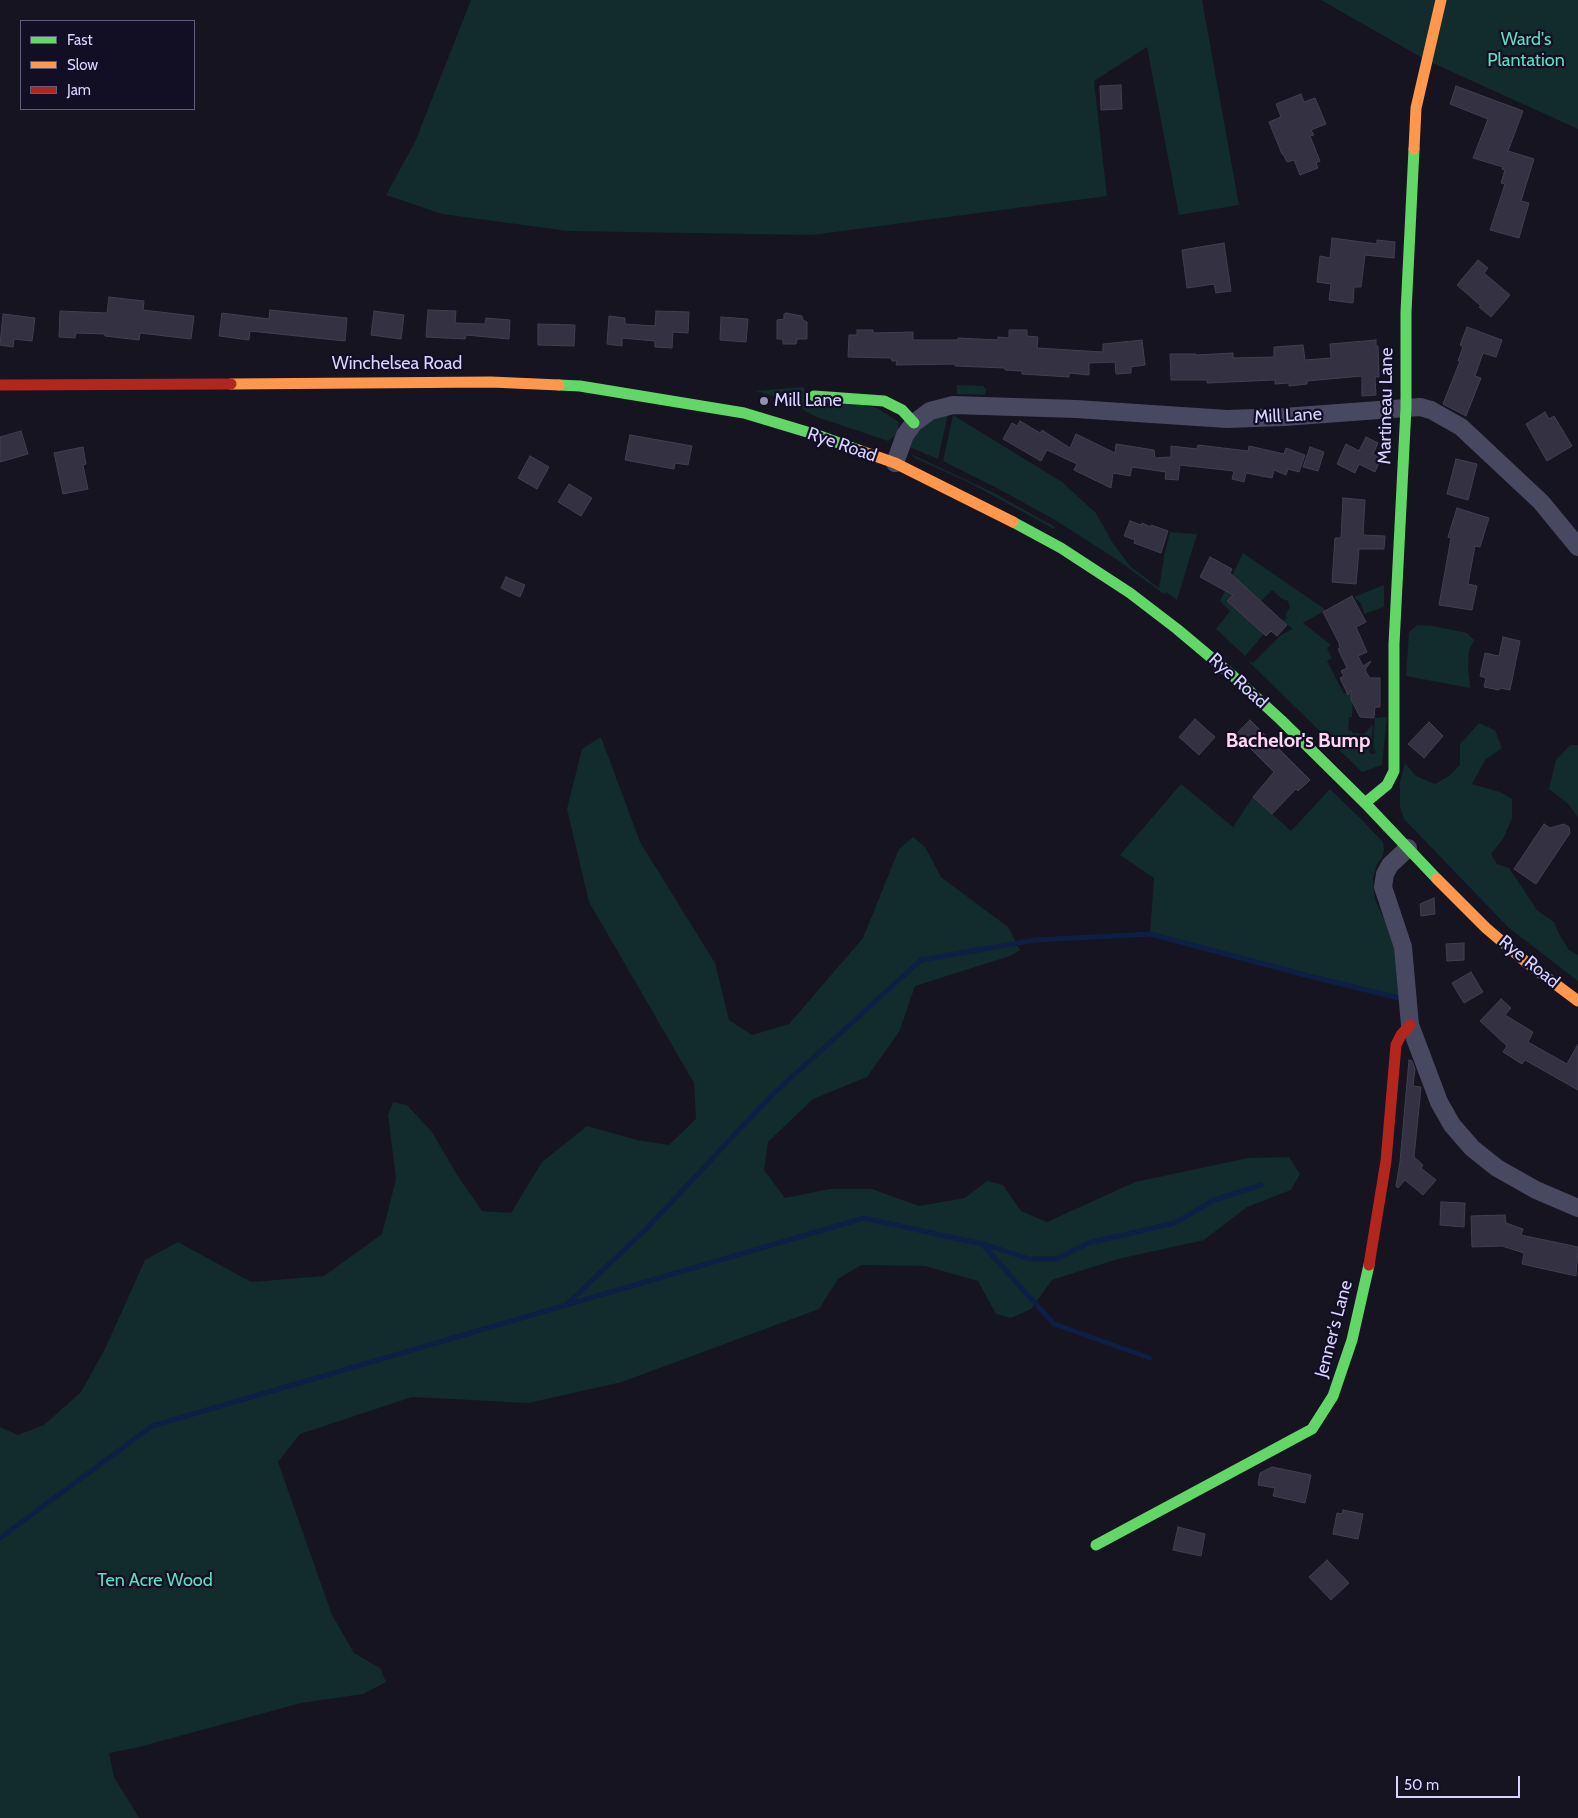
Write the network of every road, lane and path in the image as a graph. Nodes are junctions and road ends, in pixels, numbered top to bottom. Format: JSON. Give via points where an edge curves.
{"nodes":[{"id":1,"x":1441,"y":0,"type":"edge"},
{"id":2,"x":0,"y":385,"type":"edge"},
{"id":3,"x":814,"y":396,"type":"dead end"},
{"id":4,"x":944,"y":407,"type":"joint"},
{"id":5,"x":1406,"y":408,"type":"junction"},
{"id":6,"x":914,"y":423,"type":"junction"},
{"id":7,"x":789,"y":427,"type":"joint"},
{"id":8,"x":896,"y":463,"type":"junction"},
{"id":9,"x":1578,"y":547,"type":"edge"},
{"id":10,"x":1365,"y":803,"type":"junction"},
{"id":11,"x":1408,"y":848,"type":"junction"},
{"id":12,"x":1578,"y":1001,"type":"edge"},
{"id":13,"x":1410,"y":1025,"type":"junction"},
{"id":14,"x":1578,"y":1208,"type":"edge"},
{"id":15,"x":1096,"y":1545,"type":"dead end"}],
"edges":[{"from":1,"to":5,"type":"main road","name":"Martineau Lane","via":[[1416,108],[1406,312]]},
{"from":2,"to":7,"type":"main road","name":"Winchelsea Road","via":[[536,383],[616,391],[714,407]]},
{"from":3,"to":6,"type":"main road","via":[[884,401],[902,410]]},
{"from":4,"to":5,"type":"street","name":"Mill Lane","via":[[1076,409],[1227,418]]},
{"from":4,"to":6,"type":"street","name":"Rye Road","via":[[930,411]]},
{"from":5,"to":9,"type":"street","name":"Mill Lane","via":[[1431,410],[1461,427],[1541,502]]},
{"from":5,"to":10,"type":"main road","name":"Martineau Lane","via":[[1394,644],[1394,771],[1387,785]]},
{"from":6,"to":8,"type":"street","name":"Rye Road","via":[[905,435]]},
{"from":7,"to":8,"type":"main road","name":"Rye Road"},
{"from":8,"to":10,"type":"main road","name":"Rye Road","via":[[1027,528],[1130,593],[1232,676]]},
{"from":10,"to":11,"type":"main road","name":"Rye Road"},
{"from":11,"to":12,"type":"main road","name":"Rye Road","via":[[1486,928]]},
{"from":11,"to":13,"type":"street","via":[[1390,865],[1383,887],[1403,946]]},
{"from":13,"to":14,"type":"street","via":[[1439,1102],[1452,1125],[1472,1148],[1516,1179]]},
{"from":13,"to":15,"type":"main road","name":"Jenner's Lane","via":[[1396,1045],[1386,1161],[1367,1276],[1352,1340],[1333,1396],[1312,1428]]}]}
